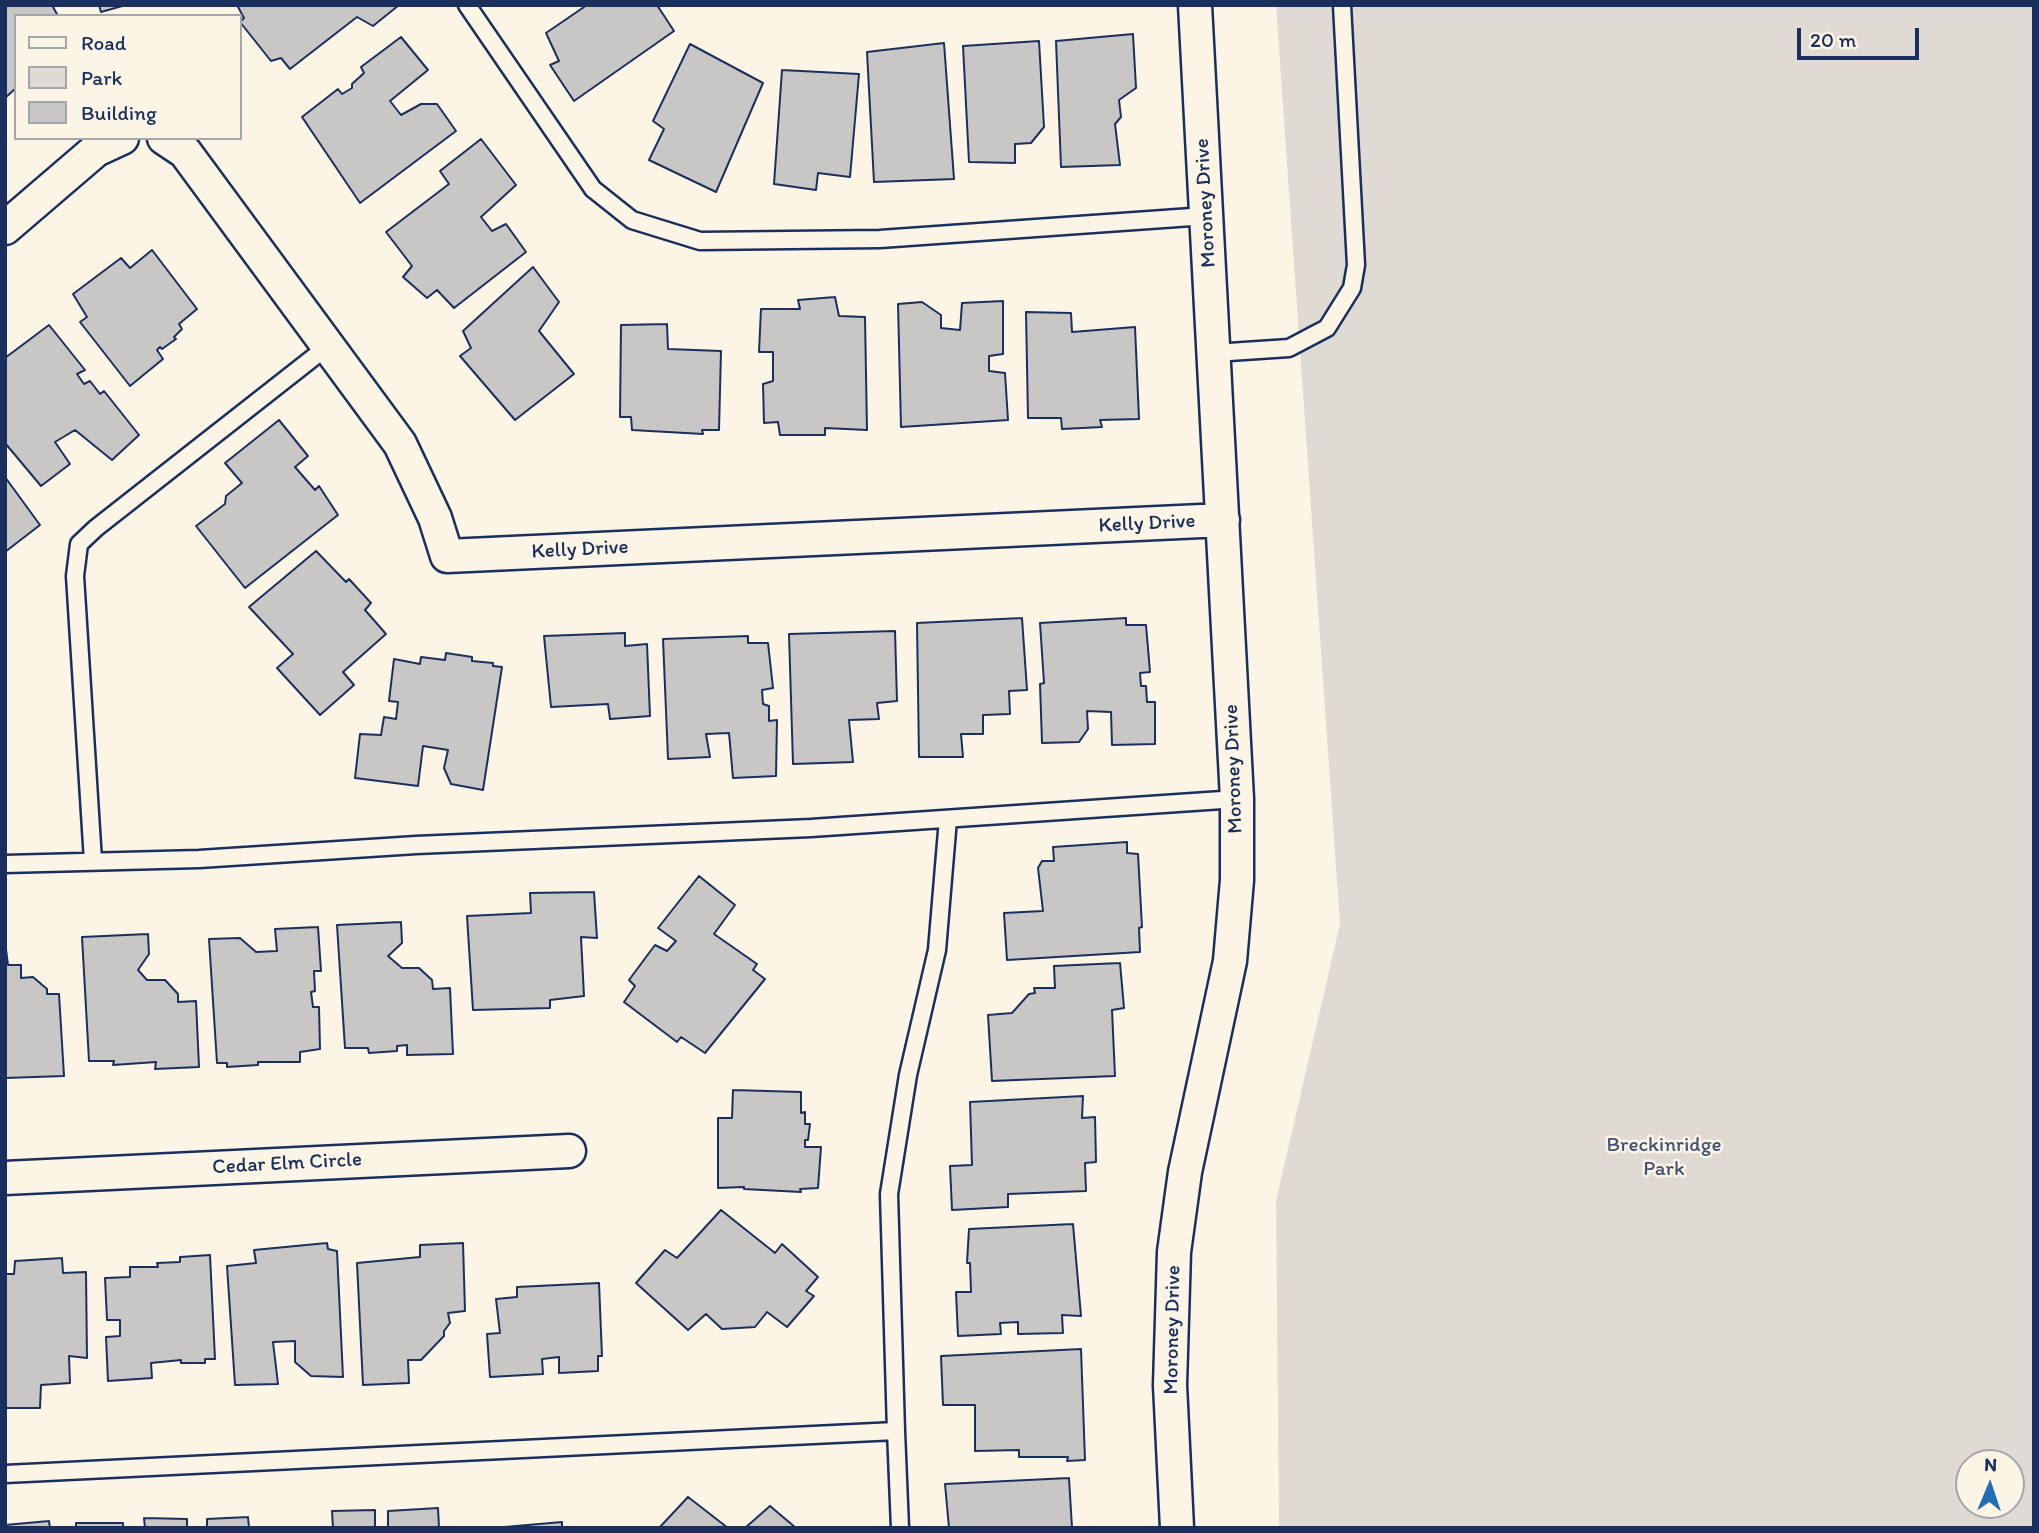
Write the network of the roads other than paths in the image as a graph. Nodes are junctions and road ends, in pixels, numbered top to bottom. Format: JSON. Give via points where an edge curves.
{"nodes":[{"id":1,"x":467,"y":5,"type":"edge"},
{"id":2,"x":1195,"y":5,"type":"edge"},
{"id":3,"x":1342,"y":5,"type":"edge"},
{"id":4,"x":118,"y":140,"type":"edge"},
{"id":5,"x":167,"y":140,"type":"edge"},
{"id":6,"x":1206,"y":216,"type":"junction"},
{"id":7,"x":5,"y":229,"type":"edge"},
{"id":8,"x":328,"y":346,"type":"junction"},
{"id":9,"x":1214,"y":354,"type":"junction"},
{"id":10,"x":1223,"y":520,"type":"junction"},
{"id":11,"x":1237,"y":799,"type":"junction"},
{"id":12,"x":948,"y":818,"type":"junction"},
{"id":13,"x":93,"y":861,"type":"junction"},
{"id":14,"x":5,"y":864,"type":"edge"},
{"id":15,"x":569,"y":1151,"type":"dead end"},
{"id":16,"x":5,"y":1178,"type":"edge"},
{"id":17,"x":896,"y":1432,"type":"junction"},
{"id":18,"x":5,"y":1474,"type":"edge"},
{"id":19,"x":900,"y":1528,"type":"edge"},
{"id":20,"x":1177,"y":1528,"type":"edge"}],
"edges":[{"from":1,"to":6,"type":"lane","via":[[593,189],[632,220],[700,240],[880,239]]},
{"from":2,"to":6,"type":"street","name":"Moroney Drive"},
{"from":3,"to":9,"type":"lane","via":[[1356,265],[1352,288],[1327,328],[1289,348]]},
{"from":4,"to":7,"type":"street","via":[[96,150]]},
{"from":5,"to":8,"type":"street","name":"Kelly Drive","via":[[185,152]]},
{"from":6,"to":9,"type":"street","name":"Moroney Drive"},
{"from":8,"to":10,"type":"street","name":"Kelly Drive","via":[[400,444],[435,518],[447,556]]},
{"from":8,"to":13,"type":"lane","via":[[79,544],[75,576]]},
{"from":9,"to":10,"type":"street","name":"Moroney Drive"},
{"from":10,"to":11,"type":"street","name":"Moroney Drive"},
{"from":11,"to":12,"type":"lane"},
{"from":11,"to":20,"type":"street","name":"Moroney Drive","via":[[1230,961],[1185,1172],[1174,1252],[1170,1385]]},
{"from":12,"to":13,"type":"lane"},
{"from":12,"to":17,"type":"lane","via":[[937,950],[908,1075],[889,1194]]},
{"from":13,"to":14,"type":"lane"},
{"from":15,"to":16,"type":"street","name":"Cedar Elm Circle"},
{"from":17,"to":18,"type":"lane"},
{"from":17,"to":19,"type":"lane"}]}
